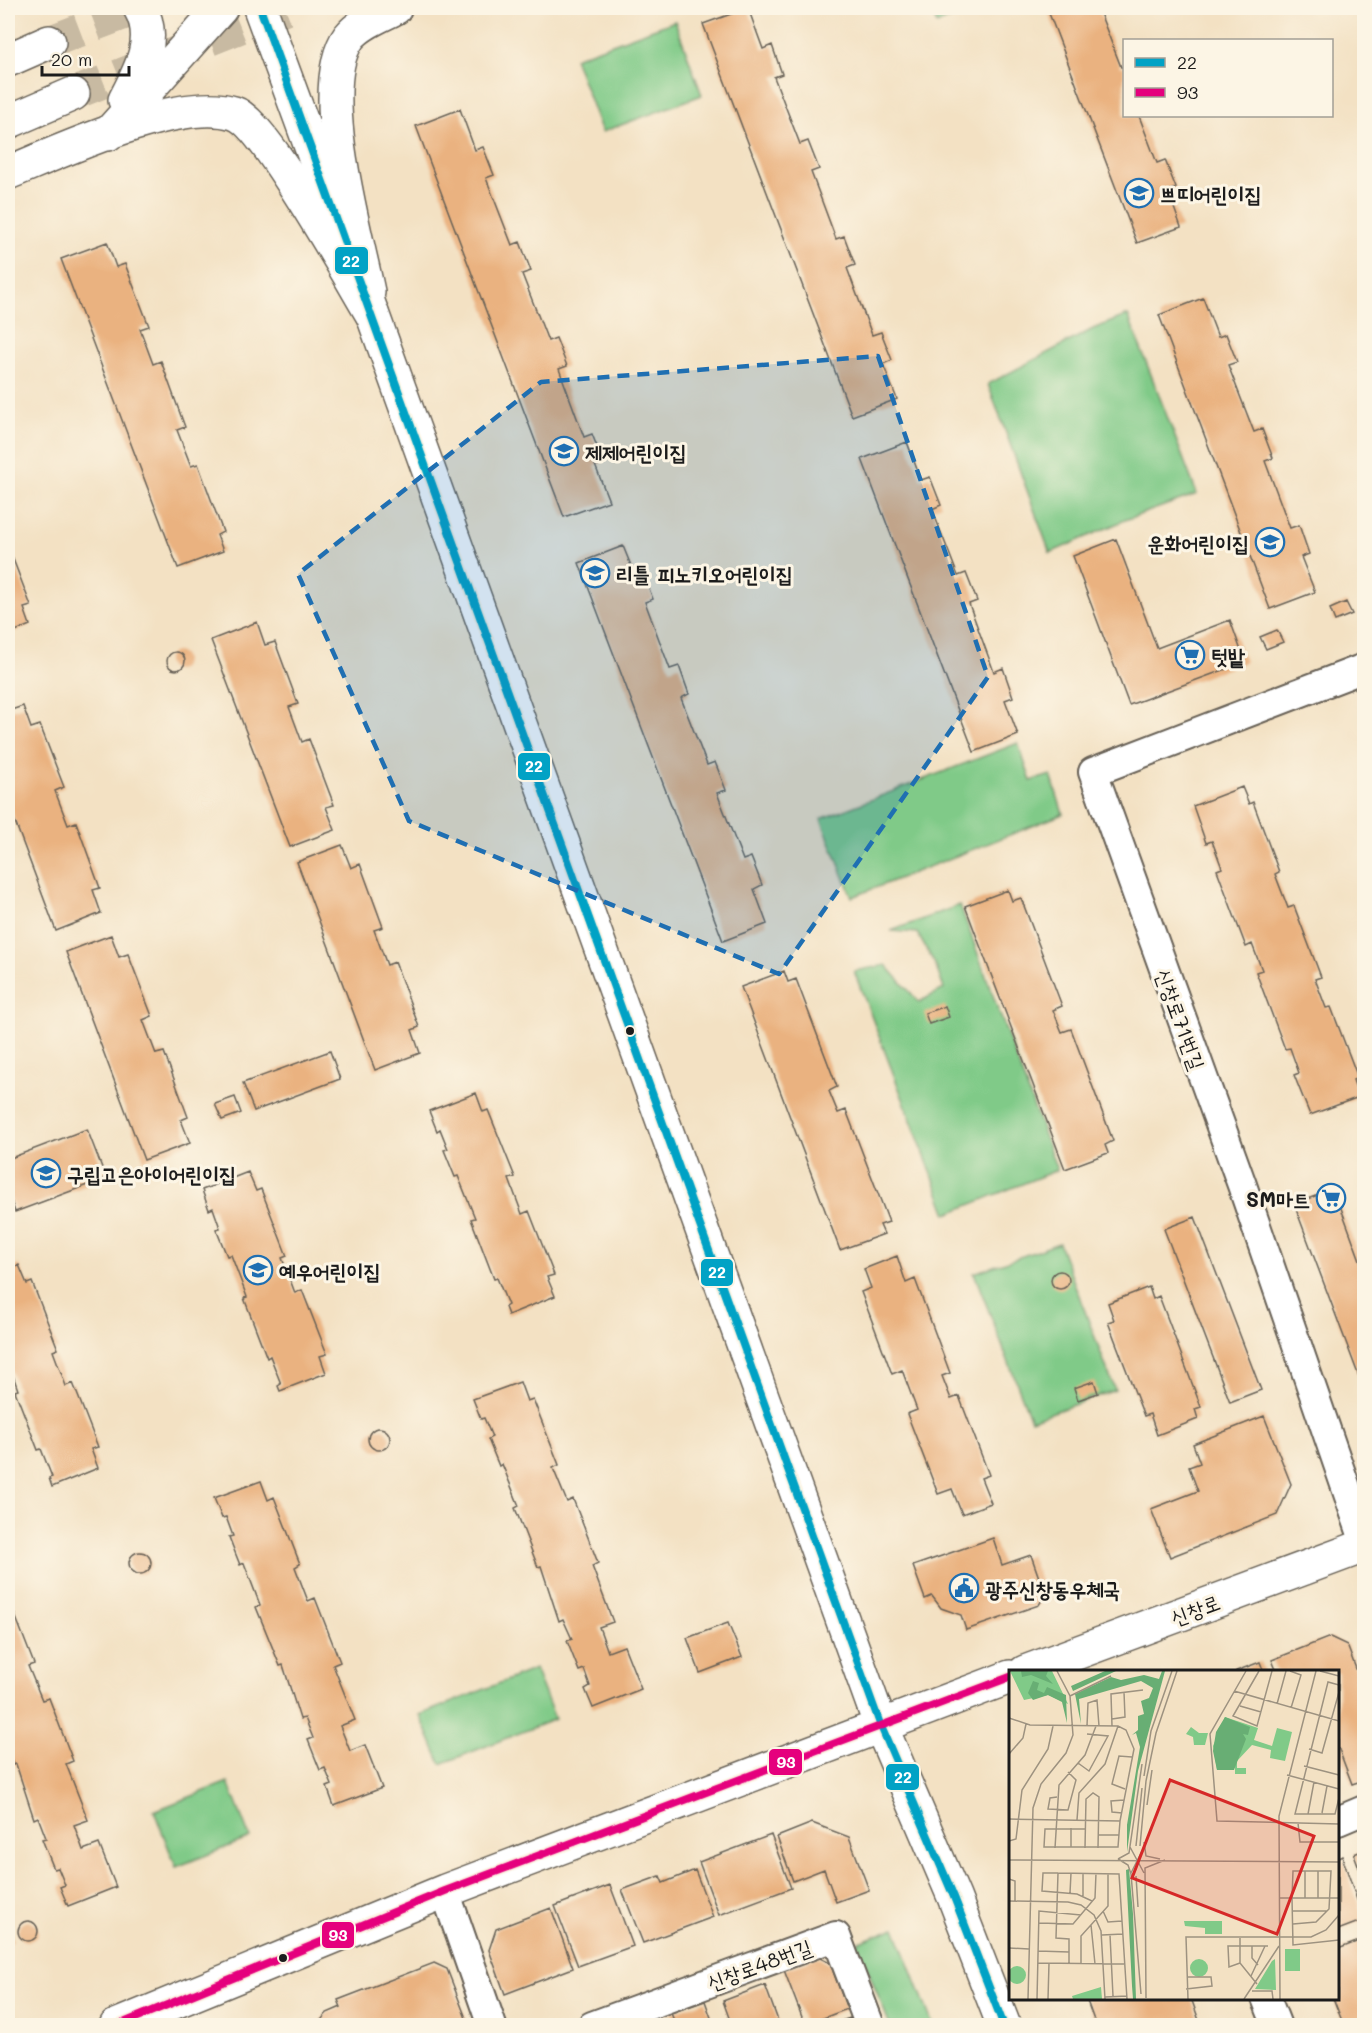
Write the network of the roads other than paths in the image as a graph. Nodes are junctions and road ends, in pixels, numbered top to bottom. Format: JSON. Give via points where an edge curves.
{"nodes":[{"id":1,"x":140,"y":8,"type":"edge"},
{"id":2,"x":221,"y":8,"type":"edge"},
{"id":3,"x":260,"y":8,"type":"edge"},
{"id":4,"x":395,"y":8,"type":"edge"},
{"id":5,"x":49,"y":42,"type":"tunnel mouth"},
{"id":6,"x":8,"y":60,"type":"edge"},
{"id":7,"x":73,"y":94,"type":"tunnel mouth"},
{"id":8,"x":8,"y":122,"type":"edge"},
{"id":9,"x":108,"y":134,"type":"junction"},
{"id":10,"x":8,"y":173,"type":"edge"},
{"id":11,"x":372,"y":314,"type":"junction"},
{"id":12,"x":1365,"y":668,"type":"edge"},
{"id":13,"x":1365,"y":1540,"type":"edge"},
{"id":14,"x":1365,"y":1546,"type":"edge"},
{"id":15,"x":1028,"y":1670,"type":"edge"},
{"id":16,"x":1009,"y":1678,"type":"edge"},
{"id":17,"x":880,"y":1724,"type":"junction"},
{"id":18,"x":1365,"y":1810,"type":"edge"},
{"id":19,"x":1339,"y":1821,"type":"edge"},
{"id":20,"x":445,"y":1891,"type":"junction"},
{"id":21,"x":1267,"y":2000,"type":"edge"},
{"id":22,"x":116,"y":2025,"type":"edge"},
{"id":23,"x":492,"y":2025,"type":"edge"},
{"id":24,"x":592,"y":2025,"type":"edge"},
{"id":25,"x":870,"y":2025,"type":"edge"},
{"id":26,"x":1004,"y":2025,"type":"edge"},
{"id":27,"x":1276,"y":2025,"type":"edge"}],
"edges":[{"from":1,"to":9,"type":"main road","via":[[149,33],[146,54]]},
{"from":2,"to":9,"type":"main road"},
{"from":3,"to":11,"type":"main road"},
{"from":4,"to":11,"type":"main road","via":[[355,30],[337,60],[334,84],[337,141]]},
{"from":5,"to":6,"type":"main road"},
{"from":7,"to":8,"type":"main road"},
{"from":9,"to":10,"type":"main road"},
{"from":9,"to":11,"type":"main road","via":[[185,110],[236,113],[253,127],[281,167]]},
{"from":11,"to":17,"type":"main road"},
{"from":12,"to":13,"type":"street","name":"신창로71번길","via":[[1093,772]]},
{"from":14,"to":15,"type":"main road","name":"신창로"},
{"from":16,"to":17,"type":"main road"},
{"from":17,"to":20,"type":"main road"},
{"from":17,"to":26,"type":"main road"},
{"from":18,"to":19,"type":"street"},
{"from":20,"to":22,"type":"main road"},
{"from":20,"to":23,"type":"street"},
{"from":21,"to":27,"type":"street"},
{"from":24,"to":25,"type":"street","name":"신창로48번길","via":[[836,1936]]}]}
